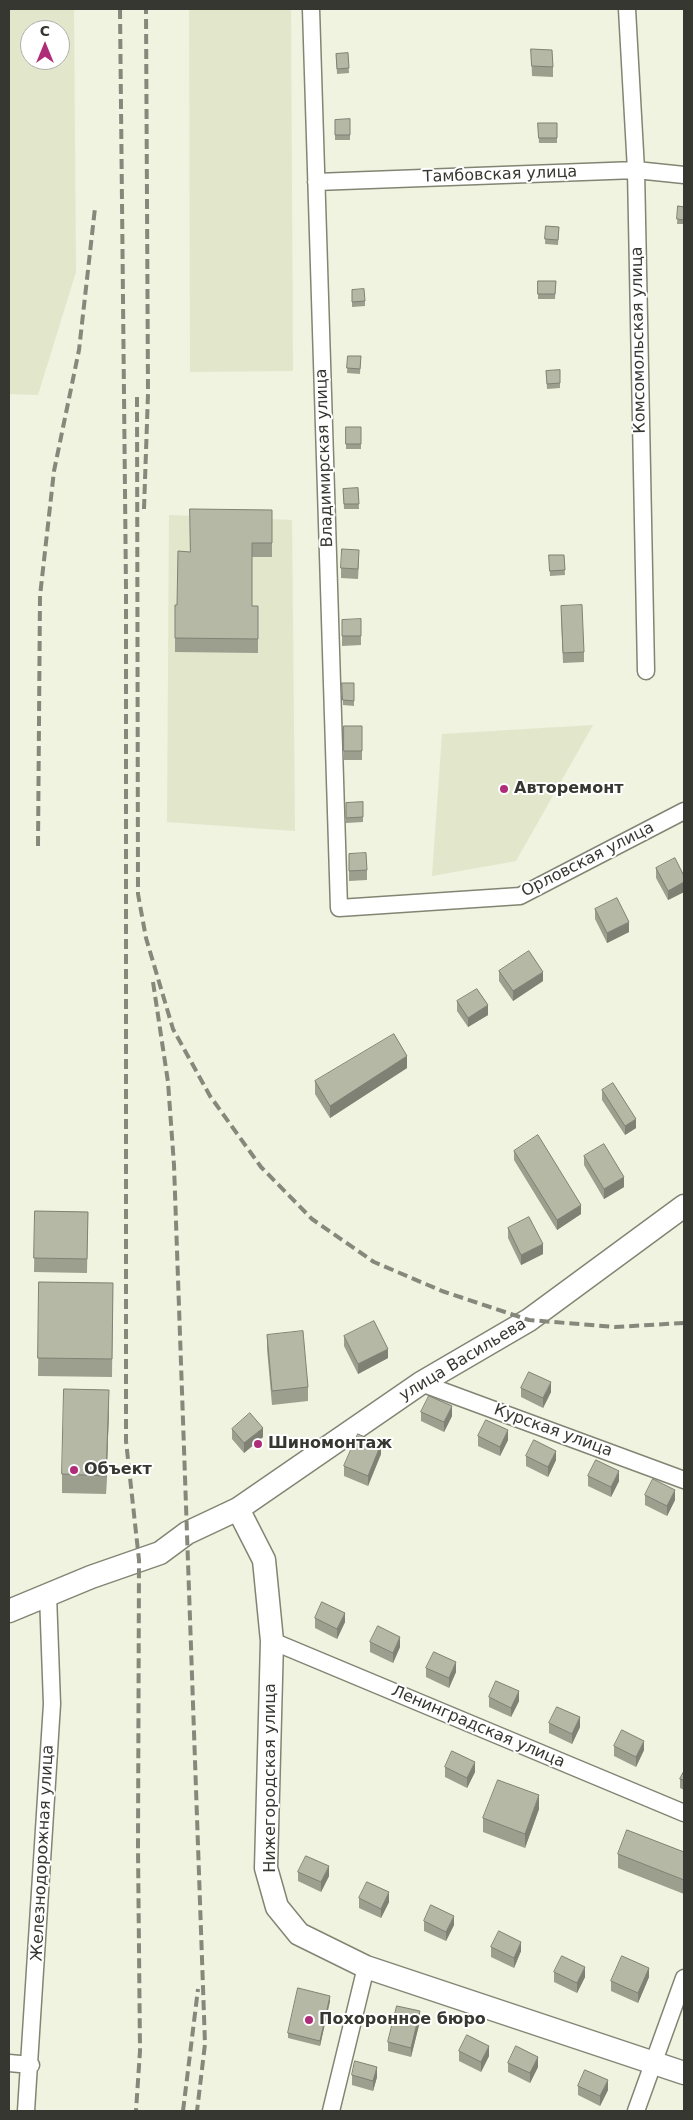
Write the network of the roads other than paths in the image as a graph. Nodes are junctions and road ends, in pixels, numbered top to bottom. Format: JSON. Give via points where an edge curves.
{"nodes":[{"id":1,"x":311,"y":9,"type":"edge"},
{"id":2,"x":627,"y":9,"type":"edge"},
{"id":3,"x":636,"y":170,"type":"junction"},
{"id":4,"x":684,"y":175,"type":"edge"},
{"id":5,"x":316,"y":182,"type":"junction"},
{"id":6,"x":646,"y":671,"type":"dead end"},
{"id":7,"x":684,"y":811,"type":"edge"},
{"id":8,"x":339,"y":908,"type":"joint"},
{"id":9,"x":684,"y":1206,"type":"edge"},
{"id":10,"x":421,"y":1383,"type":"junction"},
{"id":11,"x":684,"y":1480,"type":"edge"},
{"id":12,"x":238,"y":1509,"type":"junction"},
{"id":13,"x":48,"y":1595,"type":"junction"},
{"id":14,"x":9,"y":1611,"type":"edge"},
{"id":15,"x":272,"y":1641,"type":"junction"},
{"id":16,"x":684,"y":1814,"type":"edge"},
{"id":17,"x":366,"y":1967,"type":"junction"},
{"id":18,"x":684,"y":1978,"type":"edge"},
{"id":19,"x":655,"y":2062,"type":"junction"},
{"id":20,"x":9,"y":2063,"type":"edge"},
{"id":21,"x":31,"y":2065,"type":"junction"},
{"id":22,"x":684,"y":2073,"type":"edge"},
{"id":23,"x":26,"y":2111,"type":"edge"},
{"id":24,"x":331,"y":2111,"type":"edge"},
{"id":25,"x":636,"y":2111,"type":"edge"}],
"edges":[{"from":1,"to":5,"type":"street","name":"Владимирская улица"},
{"from":2,"to":3,"type":"street","name":"Комсомольская улица"},
{"from":3,"to":4,"type":"street","name":"Тамбовская улица"},
{"from":3,"to":5,"type":"street","name":"Тамбовская улица"},
{"from":3,"to":6,"type":"street","name":"Комсомольская улица"},
{"from":5,"to":8,"type":"street","name":"Владимирская улица"},
{"from":7,"to":8,"type":"street","name":"Орловская улица","via":[[520,896]]},
{"from":9,"to":10,"type":"main road","name":"улица Васильева","via":[[529,1320]]},
{"from":10,"to":11,"type":"street","name":"Курская улица"},
{"from":10,"to":12,"type":"main road","name":"улица Васильева"},
{"from":12,"to":13,"type":"main road","name":"улица Васильева","via":[[188,1533],[160,1553]]},
{"from":12,"to":15,"type":"main road","name":"Нижегородская улица","via":[[264,1560]]},
{"from":13,"to":14,"type":"main road","name":"улица Васильева"},
{"from":13,"to":21,"type":"street","name":"Железнодорожная улица","via":[[52,1704]]},
{"from":15,"to":16,"type":"street","name":"Ленинградская улица"},
{"from":15,"to":17,"type":"main road","name":"Нижегородская улица","via":[[266,1868],[277,1907],[299,1934]]},
{"from":17,"to":19,"type":"main road","name":"Нижегородская улица"},
{"from":17,"to":24,"type":"street"},
{"from":18,"to":19,"type":"street"},
{"from":19,"to":22,"type":"main road","name":"Нижегородская улица"},
{"from":19,"to":25,"type":"street"},
{"from":20,"to":21,"type":"street"},
{"from":21,"to":23,"type":"street","name":"Железнодорожная улица"}]}
